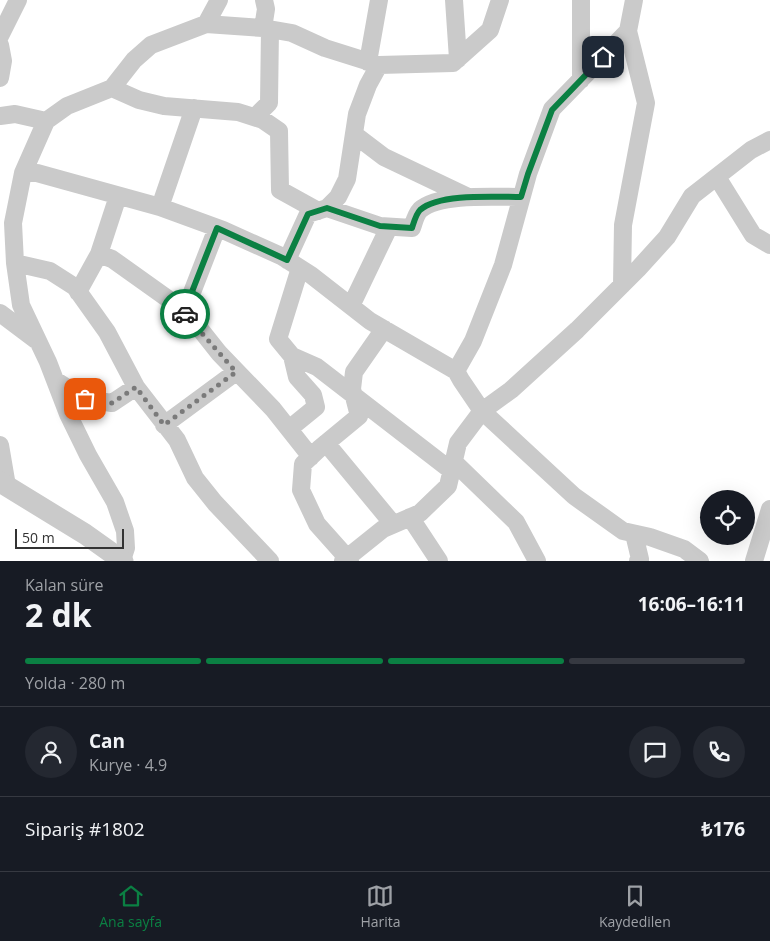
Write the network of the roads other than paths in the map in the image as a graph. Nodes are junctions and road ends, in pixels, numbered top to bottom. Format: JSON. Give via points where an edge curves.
{"nodes":[{"id":1,"x":18,"y":0,"type":"edge"},
{"id":2,"x":219,"y":0,"type":"edge"},
{"id":3,"x":379,"y":0,"type":"edge"},
{"id":4,"x":454,"y":0,"type":"edge"},
{"id":5,"x":500,"y":0,"type":"edge"},
{"id":6,"x":581,"y":0,"type":"edge"},
{"id":7,"x":634,"y":0,"type":"edge"},
{"id":8,"x":267,"y":1,"type":"edge"},
{"id":9,"x":206,"y":24,"type":"junction"},
{"id":10,"x":267,"y":29,"type":"junction"},
{"id":11,"x":628,"y":31,"type":"junction"},
{"id":12,"x":0,"y":36,"type":"edge"},
{"id":13,"x":0,"y":45,"type":"edge"},
{"id":14,"x":458,"y":59,"type":"junction"},
{"id":15,"x":373,"y":63,"type":"junction"},
{"id":16,"x":0,"y":78,"type":"edge"},
{"id":17,"x":581,"y":80,"type":"junction"},
{"id":18,"x":112,"y":88,"type":"junction"},
{"id":19,"x":194,"y":108,"type":"junction"},
{"id":20,"x":0,"y":116,"type":"edge"},
{"id":21,"x":255,"y":117,"type":"junction"},
{"id":22,"x":46,"y":121,"type":"junction"},
{"id":23,"x":354,"y":135,"type":"junction"},
{"id":24,"x":768,"y":143,"type":"edge"},
{"id":25,"x":23,"y":172,"type":"junction"},
{"id":26,"x":717,"y":177,"type":"junction"},
{"id":27,"x":118,"y":196,"type":"junction"},
{"id":28,"x":468,"y":197,"type":"junction"},
{"id":29,"x":521,"y":197,"type":"junction"},
{"id":30,"x":160,"y":207,"type":"junction"},
{"id":31,"x":323,"y":210,"type":"junction"},
{"id":32,"x":389,"y":227,"type":"junction"},
{"id":33,"x":217,"y":228,"type":"junction"},
{"id":34,"x":770,"y":245,"type":"edge"},
{"id":35,"x":99,"y":254,"type":"junction"},
{"id":36,"x":15,"y":263,"type":"junction"},
{"id":37,"x":294,"y":264,"type":"junction"},
{"id":38,"x":622,"y":285,"type":"junction"},
{"id":39,"x":78,"y":292,"type":"junction"},
{"id":40,"x":351,"y":306,"type":"junction"},
{"id":41,"x":184,"y":312,"type":"junction"},
{"id":42,"x":1,"y":316,"type":"edge"},
{"id":43,"x":384,"y":328,"type":"junction"},
{"id":44,"x":38,"y":341,"type":"junction"},
{"id":45,"x":292,"y":356,"type":"junction"},
{"id":46,"x":456,"y":371,"type":"junction"},
{"id":47,"x":236,"y":372,"type":"junction"},
{"id":48,"x":55,"y":380,"type":"junction"},
{"id":49,"x":136,"y":387,"type":"junction"},
{"id":50,"x":353,"y":393,"type":"junction"},
{"id":51,"x":482,"y":411,"type":"junction"},
{"id":52,"x":164,"y":425,"type":"junction"},
{"id":53,"x":289,"y":429,"type":"junction"},
{"id":54,"x":326,"y":443,"type":"junction"},
{"id":55,"x":0,"y":445,"type":"edge"},
{"id":56,"x":310,"y":457,"type":"junction"},
{"id":57,"x":454,"y":467,"type":"junction"},
{"id":58,"x":3,"y":484,"type":"edge"},
{"id":59,"x":770,"y":509,"type":"edge"},
{"id":60,"x":410,"y":517,"type":"junction"},
{"id":61,"x":393,"y":524,"type":"junction"},
{"id":62,"x":634,"y":534,"type":"junction"},
{"id":63,"x":532,"y":559,"type":"edge"},
{"id":64,"x":123,"y":560,"type":"edge"},
{"id":65,"x":347,"y":560,"type":"edge"},
{"id":66,"x":641,"y":560,"type":"edge"},
{"id":67,"x":270,"y":561,"type":"edge"},
{"id":68,"x":439,"y":561,"type":"edge"},
{"id":69,"x":700,"y":561,"type":"edge"},
{"id":70,"x":754,"y":561,"type":"edge"}],
"edges":[{"from":1,"to":12,"type":"street"},
{"from":2,"to":9,"type":"street"},
{"from":3,"to":15,"type":"street"},
{"from":4,"to":14,"type":"street"},
{"from":5,"to":14,"type":"street","via":[[490,30]]},
{"from":6,"to":17,"type":"street"},
{"from":7,"to":11,"type":"street"},
{"from":8,"to":10,"type":"street"},
{"from":9,"to":10,"type":"street"},
{"from":9,"to":18,"type":"street","via":[[151,46],[134,60]]},
{"from":10,"to":15,"type":"street","via":[[292,33],[325,48]]},
{"from":10,"to":21,"type":"street","via":[[269,103]]},
{"from":11,"to":17,"type":"street"},
{"from":11,"to":38,"type":"street","via":[[646,103],[623,225]]},
{"from":13,"to":16,"type":"street","via":[[3,61]]},
{"from":14,"to":15,"type":"street","via":[[453,64]]},
{"from":15,"to":23,"type":"street"},
{"from":17,"to":29,"type":"street","via":[[552,110]]},
{"from":18,"to":19,"type":"street","via":[[139,100]]},
{"from":18,"to":22,"type":"street","via":[[67,106]]},
{"from":19,"to":21,"type":"street"},
{"from":19,"to":30,"type":"street"},
{"from":20,"to":22,"type":"street","via":[[15,114]]},
{"from":21,"to":31,"type":"street","via":[[279,131],[280,190]]},
{"from":22,"to":25,"type":"street"},
{"from":23,"to":28,"type":"street","via":[[384,157]]},
{"from":23,"to":31,"type":"street","via":[[347,179],[338,197]]},
{"from":24,"to":26,"type":"street","via":[[751,150]]},
{"from":25,"to":27,"type":"street","via":[[37,172]]},
{"from":25,"to":36,"type":"street","via":[[13,222]]},
{"from":26,"to":34,"type":"street","via":[[753,236]]},
{"from":26,"to":38,"type":"street","via":[[692,196],[667,237]]},
{"from":27,"to":30,"type":"street"},
{"from":27,"to":35,"type":"street"},
{"from":28,"to":29,"type":"street"},
{"from":28,"to":32,"type":"street","via":[[436,201],[420,210],[412,228]]},
{"from":29,"to":46,"type":"street","via":[[503,265],[473,341]]},
{"from":30,"to":33,"type":"street"},
{"from":31,"to":32,"type":"street"},
{"from":31,"to":37,"type":"street","via":[[308,214]]},
{"from":32,"to":40,"type":"street"},
{"from":33,"to":37,"type":"street"},
{"from":33,"to":41,"type":"street"},
{"from":35,"to":39,"type":"street"},
{"from":35,"to":41,"type":"street","via":[[112,259]]},
{"from":36,"to":39,"type":"street","via":[[50,271]]},
{"from":36,"to":44,"type":"street","via":[[21,305]]},
{"from":37,"to":40,"type":"street"},
{"from":37,"to":45,"type":"street","via":[[278,338]]},
{"from":38,"to":51,"type":"street","via":[[511,390]]},
{"from":39,"to":49,"type":"street","via":[[107,332]]},
{"from":40,"to":43,"type":"street"},
{"from":41,"to":47,"type":"street"},
{"from":42,"to":44,"type":"street"},
{"from":43,"to":46,"type":"street"},
{"from":43,"to":50,"type":"street","via":[[354,372]]},
{"from":44,"to":48,"type":"street"},
{"from":45,"to":50,"type":"street","via":[[317,366]]},
{"from":45,"to":53,"type":"street","via":[[297,377],[314,395],[316,406]]},
{"from":46,"to":51,"type":"street"},
{"from":47,"to":52,"type":"street"},
{"from":47,"to":53,"type":"street","via":[[273,408]]},
{"from":48,"to":49,"type":"street","via":[[85,399],[112,403]]},
{"from":48,"to":64,"type":"street","via":[[88,455],[115,502],[125,531]]},
{"from":49,"to":52,"type":"street"},
{"from":50,"to":54,"type":"street","via":[[359,416]]},
{"from":50,"to":57,"type":"street"},
{"from":51,"to":57,"type":"street","via":[[458,443]]},
{"from":51,"to":62,"type":"street","via":[[574,496],[622,531]]},
{"from":52,"to":67,"type":"street","via":[[177,440],[195,478]]},
{"from":53,"to":56,"type":"street"},
{"from":54,"to":56,"type":"street"},
{"from":54,"to":61,"type":"street"},
{"from":55,"to":58,"type":"street"},
{"from":56,"to":65,"type":"street","via":[[303,464],[301,490],[317,524]]},
{"from":57,"to":60,"type":"street","via":[[448,486],[420,513]]},
{"from":57,"to":63,"type":"street","via":[[516,522]]},
{"from":58,"to":64,"type":"street"},
{"from":59,"to":70,"type":"street"},
{"from":60,"to":61,"type":"street"},
{"from":60,"to":68,"type":"street"},
{"from":61,"to":65,"type":"street"},
{"from":62,"to":66,"type":"street"},
{"from":62,"to":69,"type":"street","via":[[684,550]]}]}
